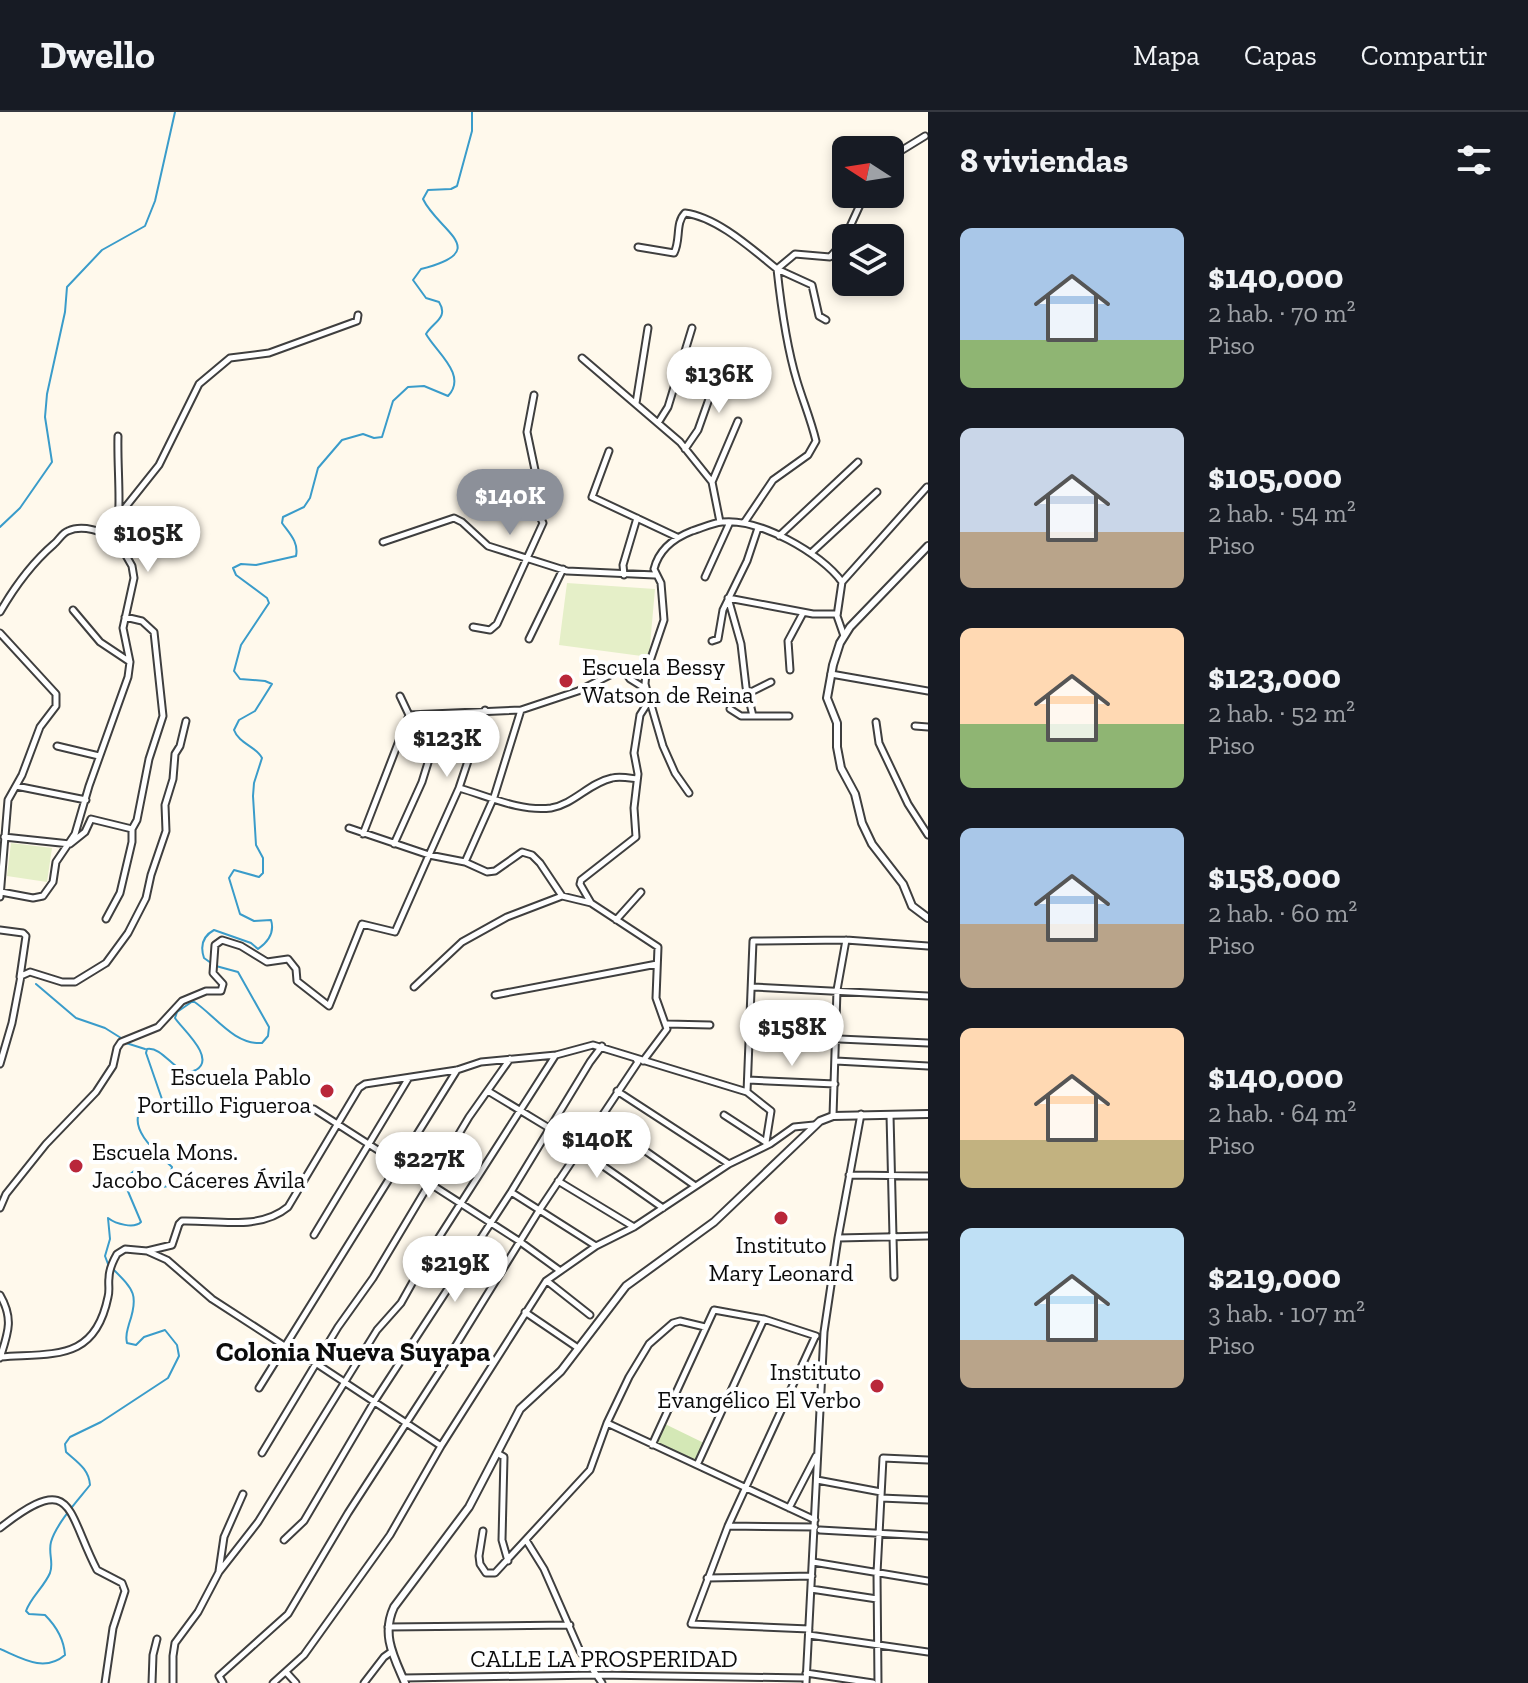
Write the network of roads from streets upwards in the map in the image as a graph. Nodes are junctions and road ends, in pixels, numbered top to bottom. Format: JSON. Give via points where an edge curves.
{"nodes":[{"id":1,"x":925,"y":136,"type":"dead end"},
{"id":2,"x":904,"y":149,"type":"edge"},
{"id":3,"x":859,"y":208,"type":"edge"},
{"id":4,"x":638,"y":247,"type":"dead end"},
{"id":5,"x":777,"y":269,"type":"junction"},
{"id":6,"x":358,"y":315,"type":"dead end"},
{"id":7,"x":826,"y":320,"type":"dead end"},
{"id":8,"x":648,"y":328,"type":"dead end"},
{"id":9,"x":692,"y":328,"type":"dead end"},
{"id":10,"x":582,"y":358,"type":"dead end"},
{"id":11,"x":721,"y":365,"type":"dead end"},
{"id":12,"x":534,"y":395,"type":"dead end"},
{"id":13,"x":636,"y":404,"type":"junction"},
{"id":14,"x":738,"y":421,"type":"dead end"},
{"id":15,"x":658,"y":423,"type":"junction"},
{"id":16,"x":118,"y":436,"type":"dead end"},
{"id":17,"x":685,"y":449,"type":"junction"},
{"id":18,"x":609,"y":451,"type":"dead end"},
{"id":19,"x":858,"y":462,"type":"dead end"},
{"id":20,"x":712,"y":482,"type":"junction"},
{"id":21,"x":927,"y":487,"type":"edge"},
{"id":22,"x":877,"y":492,"type":"dead end"},
{"id":23,"x":120,"y":514,"type":"junction"},
{"id":24,"x":637,"y":518,"type":"junction"},
{"id":25,"x":720,"y":522,"type":"junction"},
{"id":26,"x":730,"y":522,"type":"junction"},
{"id":27,"x":744,"y":523,"type":"junction"},
{"id":28,"x":758,"y":528,"type":"junction"},
{"id":29,"x":779,"y":536,"type":"junction"},
{"id":30,"x":677,"y":537,"type":"junction"},
{"id":31,"x":116,"y":538,"type":"junction"},
{"id":32,"x":383,"y":542,"type":"dead end"},
{"id":33,"x":928,"y":546,"type":"edge"},
{"id":34,"x":811,"y":553,"type":"junction"},
{"id":35,"x":529,"y":557,"type":"junction"},
{"id":36,"x":563,"y":569,"type":"junction"},
{"id":37,"x":624,"y":575,"type":"junction"},
{"id":38,"x":655,"y":575,"type":"junction"},
{"id":39,"x":705,"y":577,"type":"dead end"},
{"id":40,"x":842,"y":582,"type":"junction"},
{"id":41,"x":728,"y":598,"type":"junction"},
{"id":42,"x":73,"y":610,"type":"dead end"},
{"id":43,"x":0,"y":612,"type":"edge"},
{"id":44,"x":803,"y":613,"type":"junction"},
{"id":45,"x":837,"y":614,"type":"junction"},
{"id":46,"x":124,"y":617,"type":"junction"},
{"id":47,"x":473,"y":627,"type":"dead end"},
{"id":48,"x":0,"y":633,"type":"edge"},
{"id":49,"x":844,"y":636,"type":"junction"},
{"id":50,"x":529,"y":639,"type":"dead end"},
{"id":51,"x":712,"y":641,"type":"dead end"},
{"id":52,"x":130,"y":662,"type":"junction"},
{"id":53,"x":648,"y":667,"type":"junction"},
{"id":54,"x":790,"y":670,"type":"dead end"},
{"id":55,"x":625,"y":672,"type":"junction"},
{"id":56,"x":831,"y":674,"type":"junction"},
{"id":57,"x":771,"y":682,"type":"dead end"},
{"id":58,"x":647,"y":689,"type":"junction"},
{"id":59,"x":928,"y":691,"type":"edge"},
{"id":60,"x":747,"y":694,"type":"junction"},
{"id":61,"x":400,"y":696,"type":"dead end"},
{"id":62,"x":649,"y":699,"type":"junction"},
{"id":63,"x":730,"y":709,"type":"dead end"},
{"id":64,"x":485,"y":710,"type":"junction"},
{"id":65,"x":521,"y":710,"type":"junction"},
{"id":66,"x":443,"y":714,"type":"junction"},
{"id":67,"x":409,"y":715,"type":"junction"},
{"id":68,"x":753,"y":716,"type":"junction"},
{"id":69,"x":789,"y":716,"type":"dead end"},
{"id":70,"x":186,"y":721,"type":"dead end"},
{"id":71,"x":876,"y":722,"type":"dead end"},
{"id":72,"x":915,"y":726,"type":"dead end"},
{"id":73,"x":928,"y":727,"type":"edge"},
{"id":74,"x":57,"y":746,"type":"dead end"},
{"id":75,"x":99,"y":756,"type":"junction"},
{"id":76,"x":637,"y":779,"type":"junction"},
{"id":77,"x":16,"y":786,"type":"junction"},
{"id":78,"x":459,"y":788,"type":"junction"},
{"id":79,"x":689,"y":793,"type":"dead end"},
{"id":80,"x":494,"y":797,"type":"junction"},
{"id":81,"x":86,"y":800,"type":"junction"},
{"id":82,"x":349,"y":828,"type":"dead end"},
{"id":83,"x":132,"y":829,"type":"junction"},
{"id":84,"x":363,"y":834,"type":"junction"},
{"id":85,"x":928,"y":835,"type":"edge"},
{"id":86,"x":4,"y":837,"type":"junction"},
{"id":87,"x":70,"y":844,"type":"junction"},
{"id":88,"x":394,"y":844,"type":"junction"},
{"id":89,"x":429,"y":855,"type":"junction"},
{"id":90,"x":465,"y":862,"type":"junction"},
{"id":91,"x":641,"y":892,"type":"dead end"},
{"id":92,"x":0,"y":894,"type":"edge"},
{"id":93,"x":562,"y":896,"type":"junction"},
{"id":94,"x":591,"y":903,"type":"junction"},
{"id":95,"x":928,"y":918,"type":"edge"},
{"id":96,"x":106,"y":919,"type":"dead end"},
{"id":97,"x":616,"y":920,"type":"junction"},
{"id":98,"x":0,"y":930,"type":"edge"},
{"id":99,"x":846,"y":940,"type":"junction"},
{"id":100,"x":928,"y":946,"type":"edge"},
{"id":101,"x":657,"y":964,"type":"junction"},
{"id":102,"x":20,"y":977,"type":"junction"},
{"id":103,"x":414,"y":987,"type":"dead end"},
{"id":104,"x":753,"y":987,"type":"junction"},
{"id":105,"x":837,"y":990,"type":"junction"},
{"id":106,"x":495,"y":995,"type":"dead end"},
{"id":107,"x":928,"y":996,"type":"edge"},
{"id":108,"x":667,"y":1024,"type":"junction"},
{"id":109,"x":710,"y":1025,"type":"dead end"},
{"id":110,"x":751,"y":1035,"type":"junction"},
{"id":111,"x":836,"y":1038,"type":"junction"},
{"id":112,"x":928,"y":1043,"type":"edge"},
{"id":113,"x":602,"y":1046,"type":"junction"},
{"id":114,"x":556,"y":1055,"type":"junction"},
{"id":115,"x":510,"y":1059,"type":"junction"},
{"id":116,"x":635,"y":1059,"type":"junction"},
{"id":117,"x":643,"y":1061,"type":"junction"},
{"id":118,"x":836,"y":1061,"type":"junction"},
{"id":119,"x":0,"y":1064,"type":"edge"},
{"id":120,"x":928,"y":1066,"type":"edge"},
{"id":121,"x":457,"y":1070,"type":"junction"},
{"id":122,"x":408,"y":1079,"type":"junction"},
{"id":123,"x":748,"y":1080,"type":"junction"},
{"id":124,"x":835,"y":1084,"type":"junction"},
{"id":125,"x":487,"y":1091,"type":"junction"},
{"id":126,"x":617,"y":1091,"type":"junction"},
{"id":127,"x":747,"y":1092,"type":"junction"},
{"id":128,"x":314,"y":1109,"type":"dead end"},
{"id":129,"x":519,"y":1111,"type":"junction"},
{"id":130,"x":861,"y":1114,"type":"junction"},
{"id":131,"x":928,"y":1114,"type":"edge"},
{"id":132,"x":724,"y":1115,"type":"dead end"},
{"id":133,"x":890,"y":1115,"type":"junction"},
{"id":134,"x":833,"y":1116,"type":"junction"},
{"id":135,"x":600,"y":1119,"type":"junction"},
{"id":136,"x":338,"y":1125,"type":"junction"},
{"id":137,"x":814,"y":1125,"type":"junction"},
{"id":138,"x":549,"y":1128,"type":"junction"},
{"id":139,"x":768,"y":1143,"type":"junction"},
{"id":140,"x":370,"y":1145,"type":"junction"},
{"id":141,"x":580,"y":1151,"type":"junction"},
{"id":142,"x":400,"y":1164,"type":"junction"},
{"id":143,"x":729,"y":1164,"type":"junction"},
{"id":144,"x":849,"y":1175,"type":"junction"},
{"id":145,"x":928,"y":1176,"type":"edge"},
{"id":146,"x":893,"y":1177,"type":"junction"},
{"id":147,"x":558,"y":1181,"type":"junction"},
{"id":148,"x":430,"y":1183,"type":"junction"},
{"id":149,"x":694,"y":1186,"type":"junction"},
{"id":150,"x":511,"y":1192,"type":"junction"},
{"id":151,"x":460,"y":1204,"type":"junction"},
{"id":152,"x":0,"y":1208,"type":"edge"},
{"id":153,"x":663,"y":1208,"type":"junction"},
{"id":154,"x":540,"y":1209,"type":"junction"},
{"id":155,"x":490,"y":1223,"type":"junction"},
{"id":156,"x":634,"y":1227,"type":"junction"},
{"id":157,"x":314,"y":1235,"type":"dead end"},
{"id":158,"x":928,"y":1236,"type":"edge"},
{"id":159,"x":891,"y":1237,"type":"junction"},
{"id":160,"x":838,"y":1238,"type":"junction"},
{"id":161,"x":519,"y":1241,"type":"junction"},
{"id":162,"x":596,"y":1246,"type":"junction"},
{"id":163,"x":147,"y":1251,"type":"junction"},
{"id":164,"x":559,"y":1270,"type":"junction"},
{"id":165,"x":894,"y":1277,"type":"dead end"},
{"id":166,"x":546,"y":1281,"type":"junction"},
{"id":167,"x":0,"y":1295,"type":"edge"},
{"id":168,"x":525,"y":1312,"type":"junction"},
{"id":169,"x":590,"y":1315,"type":"dead end"},
{"id":170,"x":764,"y":1319,"type":"junction"},
{"id":171,"x":705,"y":1327,"type":"junction"},
{"id":172,"x":824,"y":1332,"type":"junction"},
{"id":173,"x":815,"y":1337,"type":"junction"},
{"id":174,"x":287,"y":1346,"type":"junction"},
{"id":175,"x":578,"y":1348,"type":"junction"},
{"id":176,"x":0,"y":1358,"type":"edge"},
{"id":177,"x":317,"y":1364,"type":"junction"},
{"id":178,"x":346,"y":1383,"type":"junction"},
{"id":179,"x":259,"y":1388,"type":"dead end"},
{"id":180,"x":374,"y":1402,"type":"junction"},
{"id":181,"x":607,"y":1423,"type":"junction"},
{"id":182,"x":406,"y":1424,"type":"junction"},
{"id":183,"x":652,"y":1445,"type":"junction"},
{"id":184,"x":441,"y":1446,"type":"junction"},
{"id":185,"x":818,"y":1452,"type":"junction"},
{"id":186,"x":262,"y":1453,"type":"dead end"},
{"id":187,"x":497,"y":1453,"type":"junction"},
{"id":188,"x":928,"y":1460,"type":"edge"},
{"id":189,"x":697,"y":1465,"type":"junction"},
{"id":190,"x":817,"y":1480,"type":"junction"},
{"id":191,"x":745,"y":1488,"type":"junction"},
{"id":192,"x":243,"y":1494,"type":"dead end"},
{"id":193,"x":881,"y":1495,"type":"junction"},
{"id":194,"x":928,"y":1500,"type":"edge"},
{"id":195,"x":789,"y":1508,"type":"junction"},
{"id":196,"x":728,"y":1526,"type":"junction"},
{"id":197,"x":817,"y":1526,"type":"junction"},
{"id":198,"x":0,"y":1528,"type":"edge"},
{"id":199,"x":483,"y":1531,"type":"dead end"},
{"id":200,"x":879,"y":1534,"type":"junction"},
{"id":201,"x":928,"y":1536,"type":"edge"},
{"id":202,"x":284,"y":1540,"type":"dead end"},
{"id":203,"x":526,"y":1540,"type":"junction"},
{"id":204,"x":508,"y":1561,"type":"junction"},
{"id":205,"x":813,"y":1562,"type":"junction"},
{"id":206,"x":219,"y":1572,"type":"junction"},
{"id":207,"x":877,"y":1573,"type":"junction"},
{"id":208,"x":812,"y":1576,"type":"junction"},
{"id":209,"x":707,"y":1578,"type":"junction"},
{"id":210,"x":928,"y":1581,"type":"edge"},
{"id":211,"x":811,"y":1589,"type":"junction"},
{"id":212,"x":877,"y":1599,"type":"junction"},
{"id":213,"x":570,"y":1625,"type":"junction"},
{"id":214,"x":388,"y":1627,"type":"junction"},
{"id":215,"x":809,"y":1632,"type":"junction"},
{"id":216,"x":157,"y":1639,"type":"dead end"},
{"id":217,"x":876,"y":1643,"type":"junction"},
{"id":218,"x":391,"y":1652,"type":"junction"},
{"id":219,"x":928,"y":1652,"type":"edge"},
{"id":220,"x":286,"y":1672,"type":"junction"},
{"id":221,"x":597,"y":1675,"type":"junction"},
{"id":222,"x":806,"y":1678,"type":"edge"},
{"id":223,"x":404,"y":1680,"type":"edge"},
{"id":224,"x":105,"y":1683,"type":"edge"},
{"id":225,"x":152,"y":1683,"type":"edge"},
{"id":226,"x":173,"y":1683,"type":"edge"},
{"id":227,"x":223,"y":1683,"type":"edge"},
{"id":228,"x":273,"y":1683,"type":"edge"},
{"id":229,"x":296,"y":1683,"type":"edge"},
{"id":230,"x":364,"y":1683,"type":"edge"},
{"id":231,"x":602,"y":1683,"type":"edge"},
{"id":232,"x":875,"y":1683,"type":"edge"}],
"edges":[{"from":1,"to":2,"type":"street"},
{"from":3,"to":5,"type":"street","via":[[830,257],[795,254]]},
{"from":4,"to":5,"type":"street","via":[[674,253],[680,218],[693,214],[738,237]]},
{"from":5,"to":7,"type":"street","via":[[812,285],[819,316]]},
{"from":5,"to":27,"type":"street","via":[[797,380],[816,441],[808,455],[773,480]]},
{"from":6,"to":23,"type":"street","via":[[357,321],[307,341],[230,358],[199,384],[159,465]]},
{"from":8,"to":13,"type":"street"},
{"from":9,"to":15,"type":"street","via":[[668,407]]},
{"from":10,"to":13,"type":"street"},
{"from":11,"to":17,"type":"street","via":[[698,430]]},
{"from":12,"to":35,"type":"street","via":[[527,432],[535,506],[543,523]]},
{"from":13,"to":15,"type":"street"},
{"from":14,"to":20,"type":"street"},
{"from":15,"to":17,"type":"street"},
{"from":16,"to":23,"type":"street"},
{"from":17,"to":20,"type":"street"},
{"from":18,"to":24,"type":"street","via":[[592,497]]},
{"from":19,"to":29,"type":"street"},
{"from":20,"to":25,"type":"street"},
{"from":21,"to":40,"type":"street"},
{"from":22,"to":34,"type":"street"},
{"from":23,"to":31,"type":"street"},
{"from":24,"to":30,"type":"street"},
{"from":24,"to":37,"type":"street"},
{"from":25,"to":26,"type":"street"},
{"from":25,"to":30,"type":"street"},
{"from":26,"to":27,"type":"street"},
{"from":26,"to":39,"type":"street"},
{"from":27,"to":28,"type":"street"},
{"from":28,"to":29,"type":"street"},
{"from":28,"to":41,"type":"street"},
{"from":29,"to":34,"type":"street"},
{"from":30,"to":38,"type":"street","via":[[656,561]]},
{"from":31,"to":43,"type":"street","via":[[82,529],[66,531],[34,563]]},
{"from":31,"to":46,"type":"street","via":[[134,578]]},
{"from":32,"to":35,"type":"street","via":[[454,518],[484,544]]},
{"from":33,"to":49,"type":"street"},
{"from":34,"to":40,"type":"street"},
{"from":35,"to":36,"type":"street"},
{"from":35,"to":47,"type":"street","via":[[494,628]]},
{"from":36,"to":37,"type":"street"},
{"from":36,"to":50,"type":"street"},
{"from":37,"to":38,"type":"street"},
{"from":38,"to":53,"type":"street","via":[[664,613]]},
{"from":40,"to":45,"type":"street"},
{"from":41,"to":44,"type":"street"},
{"from":41,"to":51,"type":"street","via":[[718,639]]},
{"from":41,"to":60,"type":"street"},
{"from":42,"to":52,"type":"street","via":[[100,642]]},
{"from":44,"to":45,"type":"street"},
{"from":44,"to":54,"type":"street","via":[[788,641]]},
{"from":45,"to":49,"type":"street"},
{"from":46,"to":52,"type":"street"},
{"from":46,"to":83,"type":"street","via":[[142,621],[154,632],[163,698],[163,716]]},
{"from":48,"to":77,"type":"street","via":[[57,700]]},
{"from":49,"to":56,"type":"street"},
{"from":52,"to":75,"type":"street"},
{"from":53,"to":55,"type":"street"},
{"from":53,"to":58,"type":"street"},
{"from":55,"to":58,"type":"street"},
{"from":55,"to":65,"type":"street"},
{"from":56,"to":59,"type":"street"},
{"from":56,"to":95,"type":"street","via":[[827,698],[837,723],[841,768],[862,823],[912,906]]},
{"from":57,"to":60,"type":"street"},
{"from":58,"to":62,"type":"street"},
{"from":60,"to":68,"type":"street"},
{"from":61,"to":67,"type":"street"},
{"from":62,"to":76,"type":"street","via":[[639,719]]},
{"from":62,"to":79,"type":"street","via":[[669,760]]},
{"from":63,"to":68,"type":"street"},
{"from":64,"to":65,"type":"street"},
{"from":64,"to":66,"type":"street"},
{"from":64,"to":78,"type":"street"},
{"from":65,"to":80,"type":"street"},
{"from":66,"to":67,"type":"street"},
{"from":66,"to":88,"type":"street","via":[[422,782]]},
{"from":67,"to":84,"type":"street"},
{"from":68,"to":69,"type":"street"},
{"from":70,"to":102,"type":"street","via":[[165,807],[166,831],[146,898],[128,933],[106,963],[75,982],[30,972]]},
{"from":71,"to":85,"type":"street","via":[[879,743]]},
{"from":72,"to":73,"type":"street"},
{"from":74,"to":75,"type":"street"},
{"from":75,"to":81,"type":"street"},
{"from":76,"to":80,"type":"street","via":[[615,777],[594,784],[552,808],[530,809]]},
{"from":76,"to":94,"type":"street","via":[[636,837],[581,880]]},
{"from":77,"to":81,"type":"street"},
{"from":77,"to":86,"type":"street","via":[[8,800]]},
{"from":78,"to":80,"type":"street"},
{"from":78,"to":89,"type":"street"},
{"from":80,"to":90,"type":"street"},
{"from":81,"to":87,"type":"street"},
{"from":82,"to":84,"type":"street"},
{"from":83,"to":87,"type":"street","via":[[91,819]]},
{"from":83,"to":96,"type":"street","via":[[120,893]]},
{"from":84,"to":88,"type":"street"},
{"from":86,"to":87,"type":"street"},
{"from":86,"to":92,"type":"street"},
{"from":87,"to":92,"type":"street","via":[[56,862],[53,882],[43,896]]},
{"from":88,"to":89,"type":"street"},
{"from":89,"to":90,"type":"street"},
{"from":89,"to":152,"type":"street","via":[[395,932],[362,924],[330,1006],[297,981],[288,959],[267,962],[241,946],[222,940],[215,945],[213,973],[223,984],[221,991],[182,1001],[158,1027],[123,1040],[96,1092],[46,1144]]},
{"from":90,"to":93,"type":"street","via":[[487,872],[522,852],[532,855]]},
{"from":91,"to":97,"type":"street"},
{"from":93,"to":94,"type":"street"},
{"from":93,"to":103,"type":"street","via":[[462,942]]},
{"from":94,"to":97,"type":"street"},
{"from":97,"to":101,"type":"street","via":[[658,947]]},
{"from":98,"to":102,"type":"street","via":[[26,936]]},
{"from":99,"to":100,"type":"street"},
{"from":99,"to":104,"type":"street","via":[[753,941]]},
{"from":99,"to":105,"type":"street"},
{"from":101,"to":106,"type":"street"},
{"from":101,"to":108,"type":"street","via":[[656,998]]},
{"from":102,"to":119,"type":"street"},
{"from":104,"to":105,"type":"street"},
{"from":104,"to":110,"type":"street"},
{"from":105,"to":107,"type":"street"},
{"from":105,"to":111,"type":"street"},
{"from":108,"to":109,"type":"street"},
{"from":108,"to":117,"type":"street","via":[[666,1033]]},
{"from":110,"to":111,"type":"street"},
{"from":110,"to":123,"type":"street"},
{"from":111,"to":112,"type":"street"},
{"from":111,"to":118,"type":"street"},
{"from":113,"to":114,"type":"street"},
{"from":113,"to":116,"type":"street"},
{"from":113,"to":138,"type":"street"},
{"from":114,"to":115,"type":"street"},
{"from":114,"to":129,"type":"street"},
{"from":115,"to":121,"type":"street"},
{"from":115,"to":125,"type":"street"},
{"from":116,"to":117,"type":"street"},
{"from":116,"to":126,"type":"street","via":[[638,1062]]},
{"from":117,"to":127,"type":"street"},
{"from":118,"to":120,"type":"street"},
{"from":118,"to":124,"type":"street"},
{"from":121,"to":122,"type":"street"},
{"from":121,"to":142,"type":"street"},
{"from":122,"to":136,"type":"street","via":[[359,1088]]},
{"from":122,"to":140,"type":"street"},
{"from":123,"to":124,"type":"street"},
{"from":123,"to":127,"type":"street"},
{"from":124,"to":134,"type":"street"},
{"from":125,"to":129,"type":"street"},
{"from":125,"to":148,"type":"street"},
{"from":126,"to":135,"type":"street"},
{"from":126,"to":143,"type":"street"},
{"from":127,"to":139,"type":"street","via":[[771,1111]]},
{"from":128,"to":136,"type":"street"},
{"from":129,"to":138,"type":"street"},
{"from":129,"to":151,"type":"street"},
{"from":130,"to":133,"type":"street"},
{"from":130,"to":134,"type":"street"},
{"from":130,"to":144,"type":"street"},
{"from":131,"to":133,"type":"street"},
{"from":132,"to":139,"type":"street"},
{"from":133,"to":146,"type":"street"},
{"from":134,"to":137,"type":"street"},
{"from":135,"to":141,"type":"street"},
{"from":135,"to":149,"type":"street"},
{"from":136,"to":140,"type":"street"},
{"from":136,"to":163,"type":"street","via":[[279,1215],[255,1222],[182,1221],[172,1245]]},
{"from":137,"to":139,"type":"street","via":[[797,1126]]},
{"from":137,"to":175,"type":"street","via":[[714,1222],[631,1282]]},
{"from":138,"to":141,"type":"street"},
{"from":138,"to":150,"type":"street"},
{"from":139,"to":143,"type":"street"},
{"from":140,"to":142,"type":"street"},
{"from":140,"to":157,"type":"street"},
{"from":141,"to":147,"type":"street"},
{"from":141,"to":153,"type":"street"},
{"from":142,"to":148,"type":"street"},
{"from":142,"to":174,"type":"street"},
{"from":143,"to":149,"type":"street"},
{"from":144,"to":146,"type":"street"},
{"from":144,"to":160,"type":"street"},
{"from":145,"to":146,"type":"street"},
{"from":146,"to":159,"type":"street"},
{"from":147,"to":154,"type":"street"},
{"from":147,"to":156,"type":"street"},
{"from":148,"to":151,"type":"street"},
{"from":148,"to":177,"type":"street"},
{"from":149,"to":153,"type":"street"},
{"from":150,"to":154,"type":"street"},
{"from":150,"to":155,"type":"street"},
{"from":151,"to":155,"type":"street"},
{"from":151,"to":178,"type":"street"},
{"from":153,"to":156,"type":"street"},
{"from":154,"to":161,"type":"street"},
{"from":154,"to":162,"type":"street"},
{"from":155,"to":161,"type":"street"},
{"from":155,"to":180,"type":"street"},
{"from":156,"to":162,"type":"street"},
{"from":158,"to":159,"type":"street"},
{"from":159,"to":160,"type":"street"},
{"from":159,"to":165,"type":"street"},
{"from":160,"to":172,"type":"street"},
{"from":161,"to":164,"type":"street"},
{"from":161,"to":182,"type":"street"},
{"from":162,"to":164,"type":"street"},
{"from":163,"to":174,"type":"street","via":[[169,1261],[212,1299]]},
{"from":163,"to":176,"type":"street","via":[[122,1250],[115,1258],[108,1297],[93,1335],[83,1345]]},
{"from":164,"to":166,"type":"street"},
{"from":166,"to":168,"type":"street"},
{"from":166,"to":169,"type":"street"},
{"from":167,"to":176,"type":"street","via":[[10,1325]]},
{"from":168,"to":175,"type":"street"},
{"from":168,"to":184,"type":"street"},
{"from":170,"to":171,"type":"street","via":[[715,1310]]},
{"from":170,"to":173,"type":"street"},
{"from":170,"to":189,"type":"street"},
{"from":171,"to":181,"type":"street","via":[[680,1321],[667,1326],[636,1365]]},
{"from":171,"to":183,"type":"street"},
{"from":172,"to":173,"type":"street"},
{"from":172,"to":185,"type":"street"},
{"from":173,"to":191,"type":"street"},
{"from":174,"to":177,"type":"street"},
{"from":174,"to":179,"type":"street"},
{"from":175,"to":187,"type":"street","via":[[558,1375],[524,1403]]},
{"from":177,"to":178,"type":"street"},
{"from":177,"to":186,"type":"street"},
{"from":178,"to":180,"type":"street"},
{"from":178,"to":206,"type":"street","via":[[258,1522]]},
{"from":180,"to":182,"type":"street"},
{"from":180,"to":202,"type":"street","via":[[304,1521]]},
{"from":181,"to":183,"type":"street"},
{"from":181,"to":203,"type":"street","via":[[590,1470]]},
{"from":182,"to":184,"type":"street"},
{"from":182,"to":227,"type":"street","via":[[288,1614],[219,1676]]},
{"from":183,"to":189,"type":"street"},
{"from":184,"to":220,"type":"street","via":[[390,1535],[304,1655]]},
{"from":185,"to":190,"type":"street"},
{"from":185,"to":195,"type":"street"},
{"from":187,"to":204,"type":"street","via":[[504,1457],[502,1540]]},
{"from":187,"to":214,"type":"street","via":[[469,1507],[394,1607]]},
{"from":188,"to":193,"type":"street","via":[[883,1457]]},
{"from":189,"to":191,"type":"street"},
{"from":190,"to":193,"type":"street"},
{"from":190,"to":197,"type":"street"},
{"from":191,"to":195,"type":"street"},
{"from":191,"to":196,"type":"street"},
{"from":192,"to":206,"type":"street","via":[[224,1537]]},
{"from":193,"to":194,"type":"street"},
{"from":193,"to":200,"type":"street"},
{"from":195,"to":197,"type":"street"},
{"from":196,"to":197,"type":"street"},
{"from":196,"to":209,"type":"street"},
{"from":197,"to":200,"type":"street"},
{"from":197,"to":205,"type":"street"},
{"from":198,"to":224,"type":"street","via":[[34,1504],[59,1499],[75,1518],[97,1570],[125,1587]]},
{"from":199,"to":204,"type":"street","via":[[479,1556],[484,1572],[495,1573]]},
{"from":200,"to":201,"type":"street"},
{"from":200,"to":207,"type":"street"},
{"from":203,"to":204,"type":"street"},
{"from":203,"to":213,"type":"street"},
{"from":205,"to":207,"type":"street"},
{"from":205,"to":208,"type":"street"},
{"from":206,"to":226,"type":"street","via":[[175,1643]]},
{"from":207,"to":210,"type":"street"},
{"from":207,"to":212,"type":"street"},
{"from":208,"to":209,"type":"street"},
{"from":208,"to":211,"type":"street"},
{"from":209,"to":215,"type":"street","via":[[691,1624]]},
{"from":211,"to":212,"type":"street"},
{"from":211,"to":215,"type":"street"},
{"from":212,"to":217,"type":"street"},
{"from":213,"to":214,"type":"street"},
{"from":213,"to":221,"type":"street"},
{"from":214,"to":218,"type":"street"},
{"from":215,"to":217,"type":"street"},
{"from":215,"to":222,"type":"street"},
{"from":216,"to":225,"type":"street"},
{"from":217,"to":219,"type":"street"},
{"from":217,"to":232,"type":"street"},
{"from":218,"to":223,"type":"street"},
{"from":218,"to":230,"type":"street"},
{"from":220,"to":228,"type":"street"},
{"from":220,"to":229,"type":"street"},
{"from":221,"to":222,"type":"street","name":"CALLE LA PROSPERIDAD"},
{"from":221,"to":223,"type":"street","name":"CALLE LA PROSPERIDAD"},
{"from":221,"to":231,"type":"street"},
{"from":222,"to":232,"type":"street","name":"CALLE LA PROSPERIDAD"}]}
